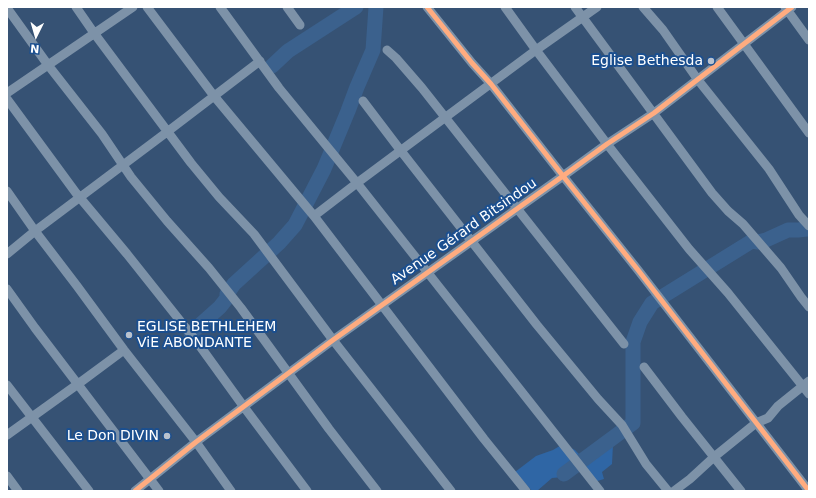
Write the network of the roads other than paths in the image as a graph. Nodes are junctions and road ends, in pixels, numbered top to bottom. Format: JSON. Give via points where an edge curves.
{"nodes":[{"id":1,"x":76,"y":7,"type":"edge"},
{"id":2,"x":133,"y":7,"type":"edge"},
{"id":3,"x":146,"y":7,"type":"edge"},
{"id":4,"x":220,"y":7,"type":"edge"},
{"id":5,"x":287,"y":7,"type":"edge"},
{"id":6,"x":427,"y":7,"type":"edge"},
{"id":7,"x":505,"y":7,"type":"edge"},
{"id":8,"x":575,"y":7,"type":"edge"},
{"id":9,"x":597,"y":7,"type":"edge"},
{"id":10,"x":643,"y":7,"type":"edge"},
{"id":11,"x":717,"y":7,"type":"edge"},
{"id":12,"x":7,"y":8,"type":"edge"},
{"id":13,"x":789,"y":8,"type":"edge"},
{"id":14,"x":582,"y":16,"type":"junction"},
{"id":15,"x":300,"y":25,"type":"dead end"},
{"id":16,"x":94,"y":33,"type":"junction"},
{"id":17,"x":809,"y":40,"type":"edge"},
{"id":18,"x":744,"y":45,"type":"junction"},
{"id":19,"x":387,"y":50,"type":"dead end"},
{"id":20,"x":536,"y":50,"type":"junction"},
{"id":21,"x":260,"y":61,"type":"junction"},
{"id":22,"x":48,"y":65,"type":"junction"},
{"id":23,"x":698,"y":80,"type":"junction"},
{"id":24,"x":491,"y":84,"type":"junction"},
{"id":25,"x":7,"y":93,"type":"edge"},
{"id":26,"x":214,"y":96,"type":"junction"},
{"id":27,"x":7,"y":99,"type":"edge"},
{"id":28,"x":363,"y":101,"type":"dead end"},
{"id":29,"x":654,"y":113,"type":"junction"},
{"id":30,"x":445,"y":117,"type":"junction"},
{"id":31,"x":167,"y":132,"type":"junction"},
{"id":32,"x":809,"y":133,"type":"edge"},
{"id":33,"x":607,"y":144,"type":"junction"},
{"id":34,"x":400,"y":151,"type":"junction"},
{"id":35,"x":123,"y":165,"type":"junction"},
{"id":36,"x":563,"y":176,"type":"junction"},
{"id":37,"x":356,"y":183,"type":"junction"},
{"id":38,"x":7,"y":191,"type":"edge"},
{"id":39,"x":79,"y":197,"type":"junction"},
{"id":40,"x":517,"y":209,"type":"junction"},
{"id":41,"x":314,"y":216,"type":"junction"},
{"id":42,"x":809,"y":226,"type":"edge"},
{"id":43,"x":35,"y":231,"type":"junction"},
{"id":44,"x":472,"y":241,"type":"junction"},
{"id":45,"x":7,"y":254,"type":"edge"},
{"id":46,"x":428,"y":273,"type":"junction"},
{"id":47,"x":7,"y":289,"type":"edge"},
{"id":48,"x":382,"y":305,"type":"junction"},
{"id":49,"x":809,"y":307,"type":"edge"},
{"id":50,"x":333,"y":340,"type":"junction"},
{"id":51,"x":624,"y":344,"type":"dead end"},
{"id":52,"x":124,"y":350,"type":"junction"},
{"id":53,"x":644,"y":367,"type":"dead end"},
{"id":54,"x":289,"y":373,"type":"junction"},
{"id":55,"x":806,"y":383,"type":"edge"},
{"id":56,"x":78,"y":384,"type":"junction"},
{"id":57,"x":7,"y":385,"type":"edge"},
{"id":58,"x":809,"y":394,"type":"edge"},
{"id":59,"x":244,"y":407,"type":"junction"},
{"id":60,"x":32,"y":416,"type":"junction"},
{"id":61,"x":756,"y":423,"type":"junction"},
{"id":62,"x":7,"y":435,"type":"edge"},
{"id":63,"x":196,"y":442,"type":"junction"},
{"id":64,"x":714,"y":457,"type":"junction"},
{"id":65,"x":7,"y":476,"type":"edge"},
{"id":66,"x":151,"y":479,"type":"junction"},
{"id":67,"x":18,"y":491,"type":"edge"},
{"id":68,"x":88,"y":491,"type":"edge"},
{"id":69,"x":135,"y":491,"type":"edge"},
{"id":70,"x":159,"y":491,"type":"edge"},
{"id":71,"x":231,"y":491,"type":"edge"},
{"id":72,"x":307,"y":491,"type":"edge"},
{"id":73,"x":377,"y":491,"type":"edge"},
{"id":74,"x":451,"y":491,"type":"edge"},
{"id":75,"x":526,"y":491,"type":"edge"},
{"id":76,"x":600,"y":491,"type":"edge"},
{"id":77,"x":668,"y":491,"type":"edge"},
{"id":78,"x":674,"y":491,"type":"edge"},
{"id":79,"x":741,"y":491,"type":"edge"},
{"id":80,"x":809,"y":491,"type":"edge"}],
"edges":[{"from":1,"to":16,"type":"street"},
{"from":2,"to":16,"type":"street"},
{"from":3,"to":26,"type":"street"},
{"from":4,"to":21,"type":"street"},
{"from":5,"to":15,"type":"street"},
{"from":6,"to":24,"type":"street"},
{"from":7,"to":20,"type":"street"},
{"from":8,"to":14,"type":"street"},
{"from":9,"to":14,"type":"street"},
{"from":10,"to":23,"type":"street","via":[[663,30]]},
{"from":11,"to":18,"type":"street"},
{"from":12,"to":22,"type":"street"},
{"from":13,"to":17,"type":"street"},
{"from":13,"to":18,"type":"street","name":"Avenue Gérard Bitsindou"},
{"from":14,"to":20,"type":"street"},
{"from":14,"to":29,"type":"street"},
{"from":16,"to":22,"type":"street"},
{"from":16,"to":31,"type":"street"},
{"from":18,"to":23,"type":"street","name":"Avenue Gérard Bitsindou"},
{"from":18,"to":32,"type":"street"},
{"from":19,"to":30,"type":"street"},
{"from":20,"to":24,"type":"street"},
{"from":20,"to":33,"type":"street"},
{"from":21,"to":26,"type":"street"},
{"from":21,"to":37,"type":"street"},
{"from":22,"to":25,"type":"street"},
{"from":22,"to":35,"type":"street"},
{"from":23,"to":29,"type":"street","name":"Avenue Gérard Bitsindou"},
{"from":23,"to":42,"type":"street","via":[[769,169]]},
{"from":24,"to":30,"type":"street"},
{"from":24,"to":36,"type":"street"},
{"from":26,"to":31,"type":"street"},
{"from":26,"to":41,"type":"street"},
{"from":27,"to":39,"type":"street"},
{"from":28,"to":34,"type":"street"},
{"from":29,"to":33,"type":"street","name":"Avenue Gérard Bitsindou"},
{"from":29,"to":49,"type":"street","via":[[712,193],[744,224],[781,268]]},
{"from":30,"to":34,"type":"street"},
{"from":30,"to":40,"type":"street"},
{"from":31,"to":35,"type":"street"},
{"from":31,"to":50,"type":"street","via":[[219,197],[254,234]]},
{"from":33,"to":36,"type":"street","name":"Avenue Gérard Bitsindou"},
{"from":33,"to":55,"type":"street","via":[[689,248]]},
{"from":34,"to":37,"type":"street"},
{"from":34,"to":44,"type":"street"},
{"from":35,"to":39,"type":"street"},
{"from":35,"to":54,"type":"street","via":[[241,308]]},
{"from":36,"to":40,"type":"street","name":"Avenue Gérard Bitsindou"},
{"from":36,"to":61,"type":"street"},
{"from":37,"to":41,"type":"street"},
{"from":37,"to":46,"type":"street"},
{"from":38,"to":43,"type":"street"},
{"from":39,"to":43,"type":"street"},
{"from":39,"to":59,"type":"street","via":[[198,342]]},
{"from":40,"to":44,"type":"street","name":"Avenue Gérard Bitsindou"},
{"from":40,"to":51,"type":"street"},
{"from":41,"to":48,"type":"street"},
{"from":43,"to":45,"type":"street"},
{"from":43,"to":52,"type":"street"},
{"from":44,"to":46,"type":"street","name":"Avenue Gérard Bitsindou"},
{"from":44,"to":77,"type":"street","via":[[537,324],[622,425],[646,464]]},
{"from":46,"to":48,"type":"street","name":"Avenue Gérard Bitsindou"},
{"from":46,"to":76,"type":"street"},
{"from":47,"to":56,"type":"street"},
{"from":48,"to":50,"type":"street","name":"Avenue Gérard Bitsindou"},
{"from":48,"to":75,"type":"street"},
{"from":50,"to":54,"type":"street","name":"Avenue Gérard Bitsindou"},
{"from":50,"to":74,"type":"street"},
{"from":52,"to":56,"type":"street"},
{"from":52,"to":63,"type":"street"},
{"from":53,"to":64,"type":"street"},
{"from":54,"to":59,"type":"street","name":"Avenue Gérard Bitsindou"},
{"from":54,"to":73,"type":"street"},
{"from":55,"to":58,"type":"street"},
{"from":55,"to":61,"type":"street","via":[[778,406],[768,418]]},
{"from":56,"to":60,"type":"street"},
{"from":56,"to":66,"type":"street"},
{"from":57,"to":60,"type":"street"},
{"from":59,"to":63,"type":"street","name":"Avenue Gérard Bitsindou"},
{"from":59,"to":72,"type":"street"},
{"from":60,"to":62,"type":"street"},
{"from":60,"to":68,"type":"street"},
{"from":61,"to":64,"type":"street"},
{"from":61,"to":80,"type":"street"},
{"from":63,"to":66,"type":"street","name":"Avenue Gérard Bitsindou"},
{"from":63,"to":71,"type":"street"},
{"from":64,"to":78,"type":"street"},
{"from":64,"to":79,"type":"street"},
{"from":65,"to":67,"type":"street"},
{"from":66,"to":69,"type":"street","name":"Avenue Gérard Bitsindou"},
{"from":66,"to":70,"type":"street"}]}
